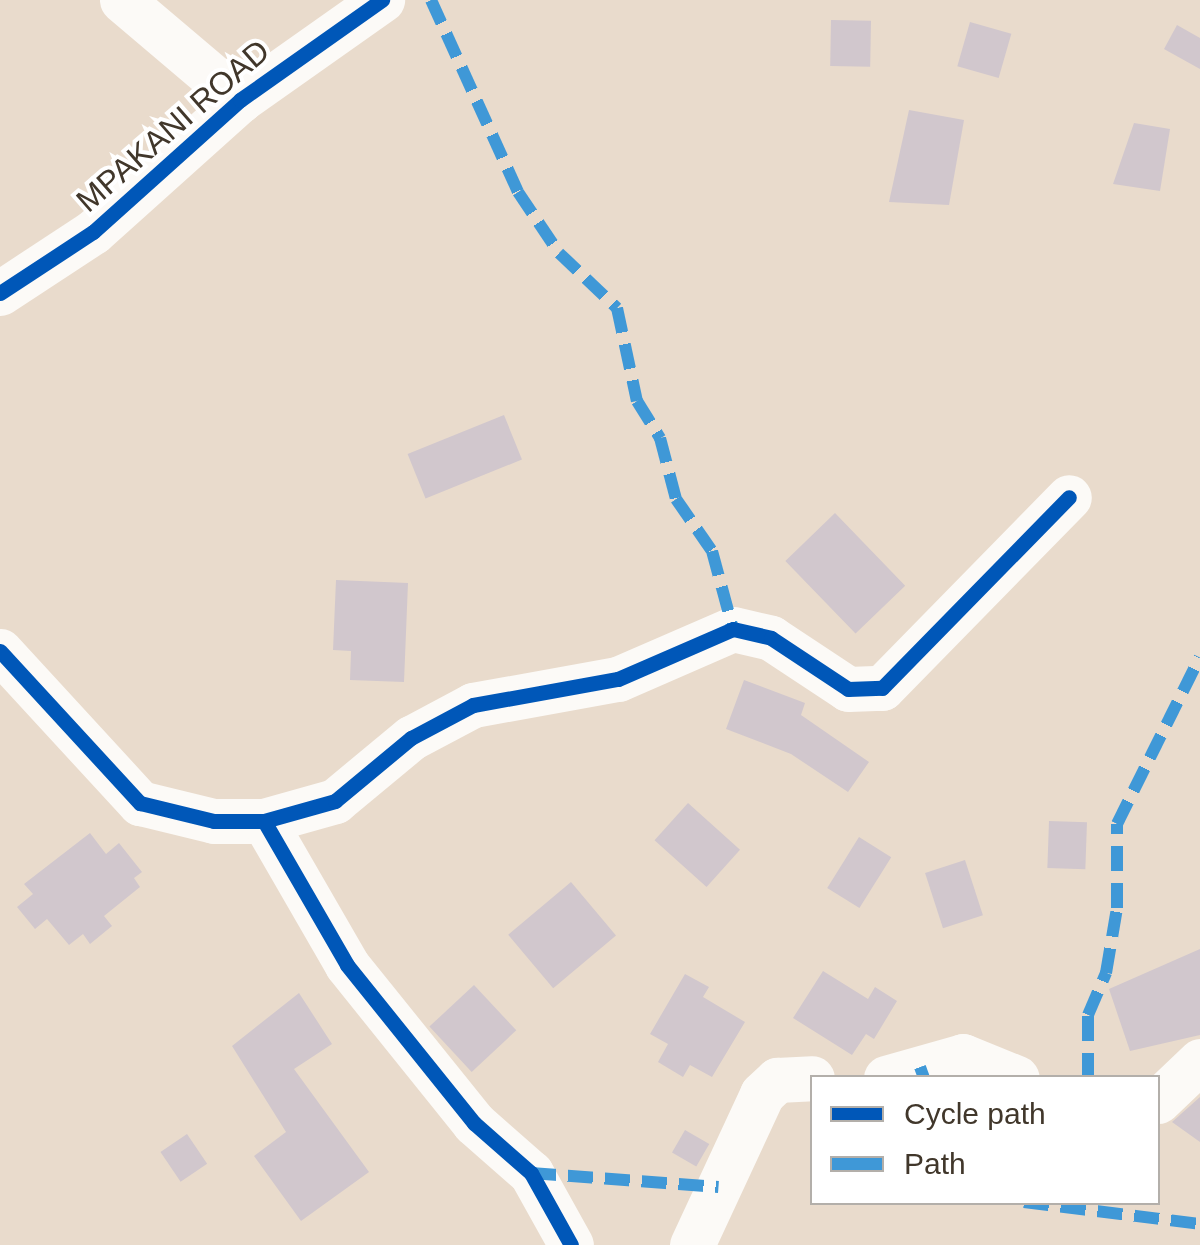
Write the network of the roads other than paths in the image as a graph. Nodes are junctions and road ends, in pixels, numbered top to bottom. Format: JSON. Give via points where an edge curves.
{"nodes":[{"id":1,"x":122,"y":0,"type":"edge"},
{"id":2,"x":382,"y":0,"type":"edge"},
{"id":3,"x":240,"y":100,"type":"junction"},
{"id":4,"x":0,"y":292,"type":"edge"},
{"id":5,"x":1069,"y":497,"type":"dead end"},
{"id":6,"x":0,"y":651,"type":"edge"},
{"id":7,"x":264,"y":821,"type":"junction"},
{"id":8,"x":1200,"y":1061,"type":"edge"},
{"id":9,"x":896,"y":1075,"type":"edge"},
{"id":10,"x":1010,"y":1075,"type":"edge"},
{"id":11,"x":810,"y":1078,"type":"edge"},
{"id":12,"x":1160,"y":1099,"type":"edge"},
{"id":13,"x":572,"y":1245,"type":"edge"},
{"id":14,"x":692,"y":1245,"type":"edge"}],
"edges":[{"from":1,"to":3,"type":"street"},
{"from":2,"to":3,"type":"street","name":"MPAKANI ROAD"},
{"from":3,"to":4,"type":"street","name":"MPAKANI ROAD","via":[[94,232]]},
{"from":5,"to":7,"type":"street","via":[[882,688],[848,690],[771,638],[733,628],[618,679],[473,705],[411,738],[335,801]]},
{"from":6,"to":7,"type":"street","via":[[140,803],[186,817]]},
{"from":7,"to":13,"type":"street","via":[[347,965],[474,1123],[531,1173]]},
{"from":8,"to":12,"type":"street"},
{"from":9,"to":10,"type":"street","via":[[963,1056]]},
{"from":11,"to":14,"type":"street","via":[[777,1080],[762,1094]]}]}
